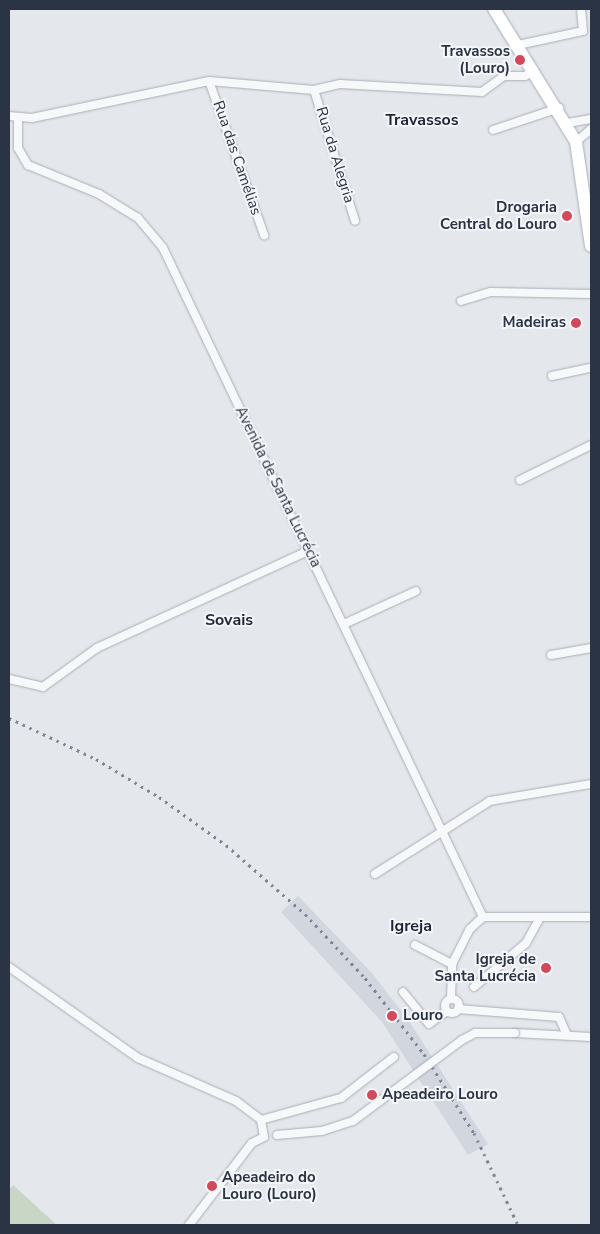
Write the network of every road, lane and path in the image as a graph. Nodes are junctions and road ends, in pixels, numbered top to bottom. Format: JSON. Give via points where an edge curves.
{"nodes":[{"id":1,"x":494,"y":9,"type":"edge"},
{"id":2,"x":581,"y":9,"type":"edge"},
{"id":3,"x":518,"y":45,"type":"junction"},
{"id":4,"x":534,"y":70,"type":"junction"},
{"id":5,"x":210,"y":81,"type":"junction"},
{"id":6,"x":314,"y":90,"type":"junction"},
{"id":7,"x":559,"y":108,"type":"junction"},
{"id":8,"x":9,"y":116,"type":"edge"},
{"id":9,"x":18,"y":119,"type":"junction"},
{"id":10,"x":591,"y":119,"type":"edge"},
{"id":11,"x":568,"y":123,"type":"junction"},
{"id":12,"x":591,"y":129,"type":"edge"},
{"id":13,"x":493,"y":130,"type":"dead end"},
{"id":14,"x":576,"y":142,"type":"junction"},
{"id":15,"x":356,"y":220,"type":"dead end"},
{"id":16,"x":264,"y":236,"type":"dead end"},
{"id":17,"x":591,"y":246,"type":"edge"},
{"id":18,"x":591,"y":294,"type":"edge"},
{"id":19,"x":461,"y":301,"type":"dead end"},
{"id":20,"x":591,"y":368,"type":"edge"},
{"id":21,"x":552,"y":376,"type":"dead end"},
{"id":22,"x":591,"y":445,"type":"edge"},
{"id":23,"x":520,"y":480,"type":"dead end"},
{"id":24,"x":308,"y":551,"type":"junction"},
{"id":25,"x":416,"y":591,"type":"dead end"},
{"id":26,"x":344,"y":624,"type":"junction"},
{"id":27,"x":591,"y":648,"type":"edge"},
{"id":28,"x":551,"y":655,"type":"dead end"},
{"id":29,"x":9,"y":679,"type":"edge"},
{"id":30,"x":591,"y":784,"type":"edge"},
{"id":31,"x":444,"y":833,"type":"junction"},
{"id":32,"x":375,"y":874,"type":"dead end"},
{"id":33,"x":484,"y":917,"type":"junction"},
{"id":34,"x":540,"y":918,"type":"junction"},
{"id":35,"x":591,"y":918,"type":"edge"},
{"id":36,"x":415,"y":945,"type":"dead end"},
{"id":37,"x":452,"y":964,"type":"junction"},
{"id":38,"x":9,"y":967,"type":"edge"},
{"id":39,"x":474,"y":987,"type":"dead end"},
{"id":40,"x":403,"y":992,"type":"dead end"},
{"id":41,"x":451,"y":999,"type":"junction"},
{"id":42,"x":458,"y":1009,"type":"junction"},
{"id":43,"x":447,"y":1011,"type":"junction"},
{"id":44,"x":567,"y":1036,"type":"junction"},
{"id":45,"x":591,"y":1037,"type":"edge"},
{"id":46,"x":394,"y":1056,"type":"dead end"},
{"id":47,"x":261,"y":1120,"type":"junction"},
{"id":48,"x":264,"y":1137,"type":"junction"},
{"id":49,"x":189,"y":1225,"type":"edge"}],
"edges":[{"from":1,"to":3,"type":"main road"},
{"from":2,"to":3,"type":"street","via":[[583,31]]},
{"from":3,"to":4,"type":"main road"},
{"from":4,"to":6,"type":"street","via":[[525,76],[504,76],[482,92],[340,84]]},
{"from":4,"to":7,"type":"main road"},
{"from":5,"to":6,"type":"street"},
{"from":5,"to":9,"type":"street"},
{"from":5,"to":16,"type":"street","name":"Rua das Camélias"},
{"from":6,"to":15,"type":"street","name":"Rua da Alegria"},
{"from":7,"to":11,"type":"main road"},
{"from":7,"to":13,"type":"street"},
{"from":8,"to":9,"type":"street"},
{"from":9,"to":24,"type":"street","name":"Avenida de Santa Lucrécia","via":[[18,148],[28,165],[99,194],[138,218],[163,248]]},
{"from":10,"to":11,"type":"street"},
{"from":11,"to":14,"type":"main road"},
{"from":12,"to":14,"type":"street"},
{"from":14,"to":17,"type":"main road"},
{"from":18,"to":19,"type":"street","via":[[491,292]]},
{"from":20,"to":21,"type":"street"},
{"from":22,"to":23,"type":"street"},
{"from":24,"to":26,"type":"street","name":"Avenida de Santa Lucrécia"},
{"from":24,"to":29,"type":"street","via":[[97,648],[44,687]]},
{"from":25,"to":26,"type":"street"},
{"from":26,"to":31,"type":"street","name":"Avenida de Santa Lucrécia"},
{"from":27,"to":28,"type":"street"},
{"from":30,"to":31,"type":"street","via":[[490,801]]},
{"from":31,"to":32,"type":"street"},
{"from":31,"to":33,"type":"street","name":"Avenida de Santa Lucrécia"},
{"from":33,"to":34,"type":"street"},
{"from":33,"to":37,"type":"street","via":[[470,929]]},
{"from":34,"to":35,"type":"street"},
{"from":34,"to":39,"type":"street","via":[[526,943]]},
{"from":36,"to":37,"type":"street"},
{"from":37,"to":41,"type":"street"},
{"from":38,"to":47,"type":"street","via":[[138,1058],[236,1102]]},
{"from":40,"to":43,"type":"street","via":[[429,1024]]},
{"from":41,"to":42,"type":"street","via":[[457,1002]]},
{"from":41,"to":43,"type":"street","via":[[446,1003]]},
{"from":42,"to":43,"type":"street"},
{"from":42,"to":44,"type":"street","via":[[559,1017]]},
{"from":44,"to":45,"type":"street"},
{"from":44,"to":48,"type":"street","bridge":true,"via":[[490,1031],[462,1040],[353,1121],[322,1131]]},
{"from":46,"to":47,"type":"street","via":[[350,1092],[326,1104]]},
{"from":47,"to":48,"type":"street"},
{"from":48,"to":49,"type":"street","via":[[252,1143]]}]}
